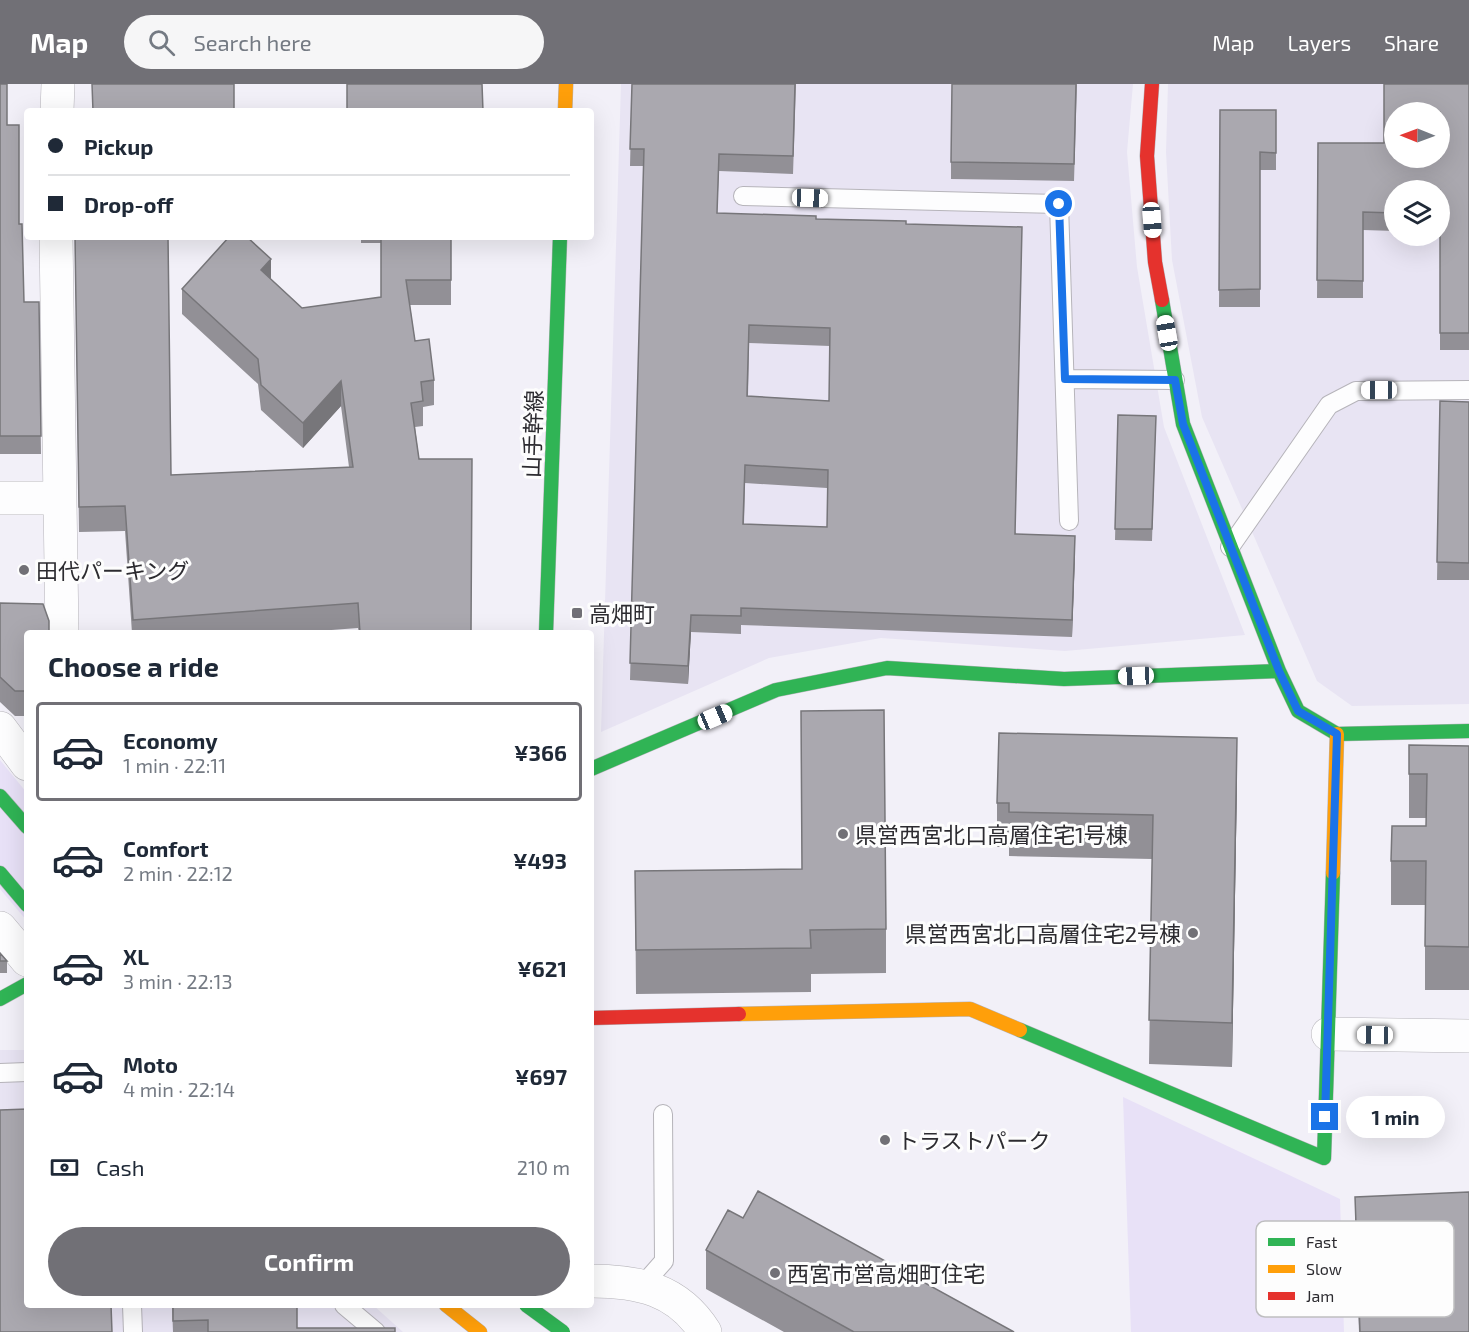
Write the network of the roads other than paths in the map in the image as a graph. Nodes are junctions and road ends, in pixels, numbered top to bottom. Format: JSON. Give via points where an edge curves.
{"nodes":[{"id":1,"x":58,"y":84,"type":"edge"},
{"id":2,"x":566,"y":84,"type":"edge"},
{"id":3,"x":1152,"y":84,"type":"edge"},
{"id":4,"x":57,"y":108,"type":"edge"},
{"id":5,"x":565,"y":108,"type":"edge"},
{"id":6,"x":743,"y":196,"type":"dead end"},
{"id":7,"x":56,"y":240,"type":"edge"},
{"id":8,"x":560,"y":240,"type":"edge"},
{"id":9,"x":1065,"y":379,"type":"junction"},
{"id":10,"x":1175,"y":380,"type":"junction"},
{"id":11,"x":1469,"y":390,"type":"edge"},
{"id":12,"x":0,"y":498,"type":"edge"},
{"id":13,"x":60,"y":498,"type":"junction"},
{"id":14,"x":1069,"y":521,"type":"dead end"},
{"id":15,"x":1230,"y":547,"type":"junction"},
{"id":16,"x":62,"y":630,"type":"edge"},
{"id":17,"x":546,"y":630,"type":"edge"},
{"id":18,"x":1279,"y":671,"type":"junction"},
{"id":19,"x":0,"y":728,"type":"edge"},
{"id":20,"x":1469,"y":731,"type":"edge"},
{"id":21,"x":1337,"y":734,"type":"junction"},
{"id":22,"x":24,"y":760,"type":"edge"},
{"id":23,"x":594,"y":768,"type":"edge"},
{"id":24,"x":0,"y":796,"type":"edge"},
{"id":25,"x":24,"y":824,"type":"edge"},
{"id":26,"x":0,"y":873,"type":"edge"},
{"id":27,"x":24,"y":901,"type":"edge"},
{"id":28,"x":0,"y":928,"type":"edge"},
{"id":29,"x":24,"y":956,"type":"edge"},
{"id":30,"x":24,"y":986,"type":"edge"},
{"id":31,"x":0,"y":999,"type":"edge"},
{"id":32,"x":594,"y":1018,"type":"edge"},
{"id":33,"x":1328,"y":1034,"type":"junction"},
{"id":34,"x":1469,"y":1036,"type":"edge"},
{"id":35,"x":24,"y":1072,"type":"edge"},
{"id":36,"x":0,"y":1073,"type":"edge"},
{"id":37,"x":663,"y":1114,"type":"dead end"},
{"id":38,"x":594,"y":1281,"type":"edge"},
{"id":39,"x":641,"y":1287,"type":"junction"},
{"id":40,"x":132,"y":1308,"type":"edge"},
{"id":41,"x":348,"y":1308,"type":"edge"},
{"id":42,"x":450,"y":1308,"type":"edge"},
{"id":43,"x":530,"y":1308,"type":"edge"},
{"id":44,"x":546,"y":1308,"type":"edge"},
{"id":45,"x":133,"y":1332,"type":"edge"},
{"id":46,"x":376,"y":1332,"type":"edge"},
{"id":47,"x":480,"y":1332,"type":"edge"},
{"id":48,"x":547,"y":1332,"type":"edge"},
{"id":49,"x":563,"y":1332,"type":"edge"},
{"id":50,"x":705,"y":1332,"type":"edge"}],
"edges":[{"from":1,"to":4,"type":"street"},
{"from":2,"to":5,"type":"main road"},
{"from":3,"to":10,"type":"main road","via":[[1148,156],[1155,262]]},
{"from":6,"to":9,"type":"lane","via":[[1059,204]]},
{"from":7,"to":13,"type":"street"},
{"from":8,"to":17,"type":"main road","name":"山手幹線"},
{"from":9,"to":10,"type":"lane"},
{"from":9,"to":14,"type":"lane"},
{"from":10,"to":15,"type":"main road","via":[[1183,424]]},
{"from":11,"to":15,"type":"lane","via":[[1356,391],[1329,405]]},
{"from":12,"to":13,"type":"street"},
{"from":13,"to":16,"type":"street"},
{"from":15,"to":18,"type":"main road"},
{"from":18,"to":21,"type":"main road","via":[[1298,711]]},
{"from":18,"to":23,"type":"main road","via":[[1064,679],[888,668],[776,690]]},
{"from":19,"to":22,"type":"street"},
{"from":20,"to":21,"type":"main road"},
{"from":21,"to":33,"type":"main road"},
{"from":24,"to":25,"type":"main road"},
{"from":26,"to":27,"type":"main road"},
{"from":28,"to":29,"type":"street"},
{"from":30,"to":31,"type":"main road"},
{"from":32,"to":33,"type":"main road","via":[[970,1009],[1324,1158]]},
{"from":33,"to":34,"type":"street"},
{"from":35,"to":36,"type":"lane"},
{"from":37,"to":39,"type":"lane","via":[[664,1261]]},
{"from":38,"to":39,"type":"street","via":[[625,1281]]},
{"from":39,"to":50,"type":"street","via":[[674,1298]]},
{"from":40,"to":45,"type":"lane"},
{"from":41,"to":46,"type":"lane"},
{"from":42,"to":47,"type":"main road"},
{"from":43,"to":49,"type":"main road","bridge":true},
{"from":44,"to":48,"type":"main road"}]}
